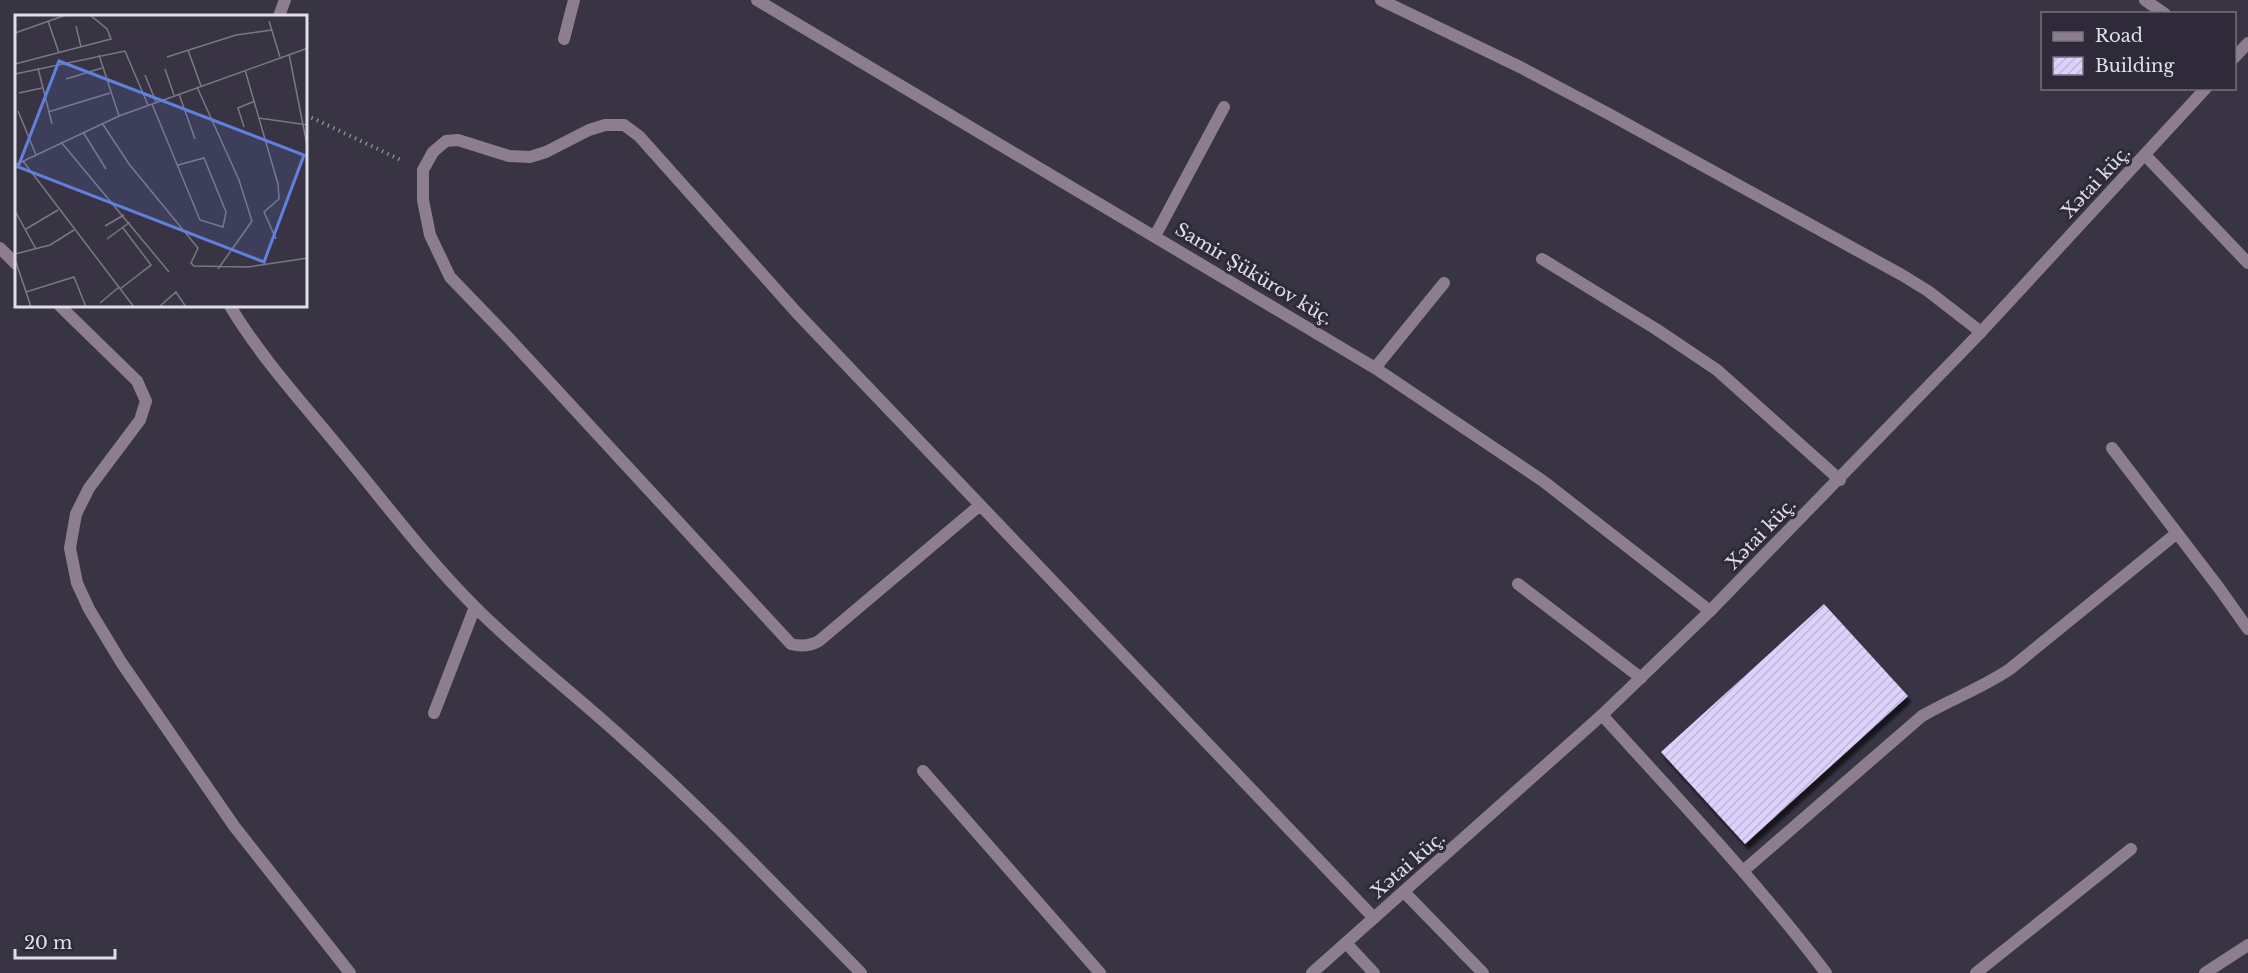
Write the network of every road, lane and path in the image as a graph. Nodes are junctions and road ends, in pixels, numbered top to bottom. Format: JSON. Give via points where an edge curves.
{"nodes":[{"id":1,"x":285,"y":0,"type":"edge"},
{"id":2,"x":574,"y":0,"type":"edge"},
{"id":3,"x":757,"y":0,"type":"edge"},
{"id":4,"x":1381,"y":0,"type":"edge"},
{"id":5,"x":2145,"y":0,"type":"edge"},
{"id":6,"x":2162,"y":12,"type":"edge"},
{"id":7,"x":279,"y":15,"type":"edge"},
{"id":8,"x":564,"y":39,"type":"dead end"},
{"id":9,"x":2248,"y":44,"type":"edge"},
{"id":10,"x":2236,"y":57,"type":"edge"},
{"id":11,"x":2204,"y":90,"type":"edge"},
{"id":12,"x":1224,"y":106,"type":"dead end"},
{"id":13,"x":308,"y":116,"type":"edge"},
{"id":14,"x":2146,"y":156,"type":"junction"},
{"id":15,"x":423,"y":170,"type":"junction"},
{"id":16,"x":1155,"y":236,"type":"junction"},
{"id":17,"x":0,"y":248,"type":"edge"},
{"id":18,"x":1542,"y":259,"type":"dead end"},
{"id":19,"x":15,"y":263,"type":"edge"},
{"id":20,"x":2248,"y":264,"type":"edge"},
{"id":21,"x":1444,"y":283,"type":"dead end"},
{"id":22,"x":62,"y":308,"type":"edge"},
{"id":23,"x":231,"y":308,"type":"edge"},
{"id":24,"x":1981,"y":332,"type":"junction"},
{"id":25,"x":1375,"y":368,"type":"junction"},
{"id":26,"x":2112,"y":448,"type":"dead end"},
{"id":27,"x":1840,"y":480,"type":"junction"},
{"id":28,"x":979,"y":506,"type":"junction"},
{"id":29,"x":2177,"y":533,"type":"junction"},
{"id":30,"x":1518,"y":584,"type":"dead end"},
{"id":31,"x":475,"y":607,"type":"junction"},
{"id":32,"x":1710,"y":611,"type":"junction"},
{"id":33,"x":2248,"y":629,"type":"edge"},
{"id":34,"x":1641,"y":678,"type":"junction"},
{"id":35,"x":434,"y":714,"type":"dead end"},
{"id":36,"x":1602,"y":715,"type":"junction"},
{"id":37,"x":923,"y":771,"type":"dead end"},
{"id":38,"x":2131,"y":849,"type":"dead end"},
{"id":39,"x":1743,"y":871,"type":"junction"},
{"id":40,"x":1404,"y":892,"type":"junction"},
{"id":41,"x":1374,"y":918,"type":"junction"},
{"id":42,"x":1346,"y":943,"type":"junction"},
{"id":43,"x":2248,"y":945,"type":"edge"},
{"id":44,"x":351,"y":973,"type":"edge"},
{"id":45,"x":861,"y":973,"type":"edge"},
{"id":46,"x":1100,"y":973,"type":"edge"},
{"id":47,"x":1312,"y":973,"type":"edge"},
{"id":48,"x":1374,"y":973,"type":"edge"},
{"id":49,"x":1483,"y":973,"type":"edge"},
{"id":50,"x":1826,"y":973,"type":"edge"},
{"id":51,"x":1976,"y":973,"type":"edge"},
{"id":52,"x":2205,"y":973,"type":"edge"}],
"edges":[{"from":1,"to":7,"type":"street"},
{"from":2,"to":8,"type":"street"},
{"from":3,"to":16,"type":"street","name":"Samir Şükürov küç."},
{"from":4,"to":24,"type":"street","via":[[1578,97],[1902,274]]},
{"from":5,"to":6,"type":"street"},
{"from":9,"to":10,"type":"street"},
{"from":11,"to":14,"type":"street","name":"Xətai küç."},
{"from":12,"to":16,"type":"street"},
{"from":13,"to":15,"type":"path"},
{"from":14,"to":20,"type":"street"},
{"from":14,"to":24,"type":"street","name":"Xətai küç."},
{"from":15,"to":28,"type":"street","via":[[433,152],[446,141],[458,140],[509,156],[530,157],[605,125],[624,125],[639,136],[797,313]]},
{"from":15,"to":28,"type":"street","via":[[423,200],[430,235],[450,277],[791,644],[812,645],[819,641]]},
{"from":16,"to":25,"type":"street","name":"Samir Şükürov küç."},
{"from":17,"to":19,"type":"street"},
{"from":18,"to":27,"type":"street","via":[[1717,370]]},
{"from":21,"to":25,"type":"street"},
{"from":22,"to":44,"type":"street","via":[[137,381],[146,401],[140,420],[89,488],[76,514],[70,548],[77,583],[121,662],[234,826]]},
{"from":23,"to":31,"type":"street","via":[[289,387]]},
{"from":24,"to":27,"type":"street","name":"Xətai küç."},
{"from":25,"to":32,"type":"street","name":"Samir Şükürov küç.","via":[[1544,481]]},
{"from":26,"to":29,"type":"street"},
{"from":27,"to":32,"type":"street","name":"Xətai küç."},
{"from":28,"to":41,"type":"street"},
{"from":29,"to":33,"type":"street"},
{"from":29,"to":39,"type":"street","via":[[2010,669],[1922,716]]},
{"from":30,"to":34,"type":"street"},
{"from":31,"to":35,"type":"street"},
{"from":31,"to":45,"type":"street","via":[[545,673],[636,749]]},
{"from":32,"to":34,"type":"street","name":"Xətai küç."},
{"from":34,"to":36,"type":"street","name":"Xətai küç."},
{"from":36,"to":39,"type":"street"},
{"from":36,"to":40,"type":"street","name":"Xətai küç."},
{"from":37,"to":46,"type":"street"},
{"from":38,"to":51,"type":"street"},
{"from":39,"to":50,"type":"street"},
{"from":40,"to":41,"type":"street","name":"Xətai küç."},
{"from":40,"to":49,"type":"street"},
{"from":41,"to":42,"type":"street","name":"Xətai küç."},
{"from":42,"to":47,"type":"street","name":"Xətai küç."},
{"from":42,"to":48,"type":"street"},
{"from":43,"to":52,"type":"street"}]}
